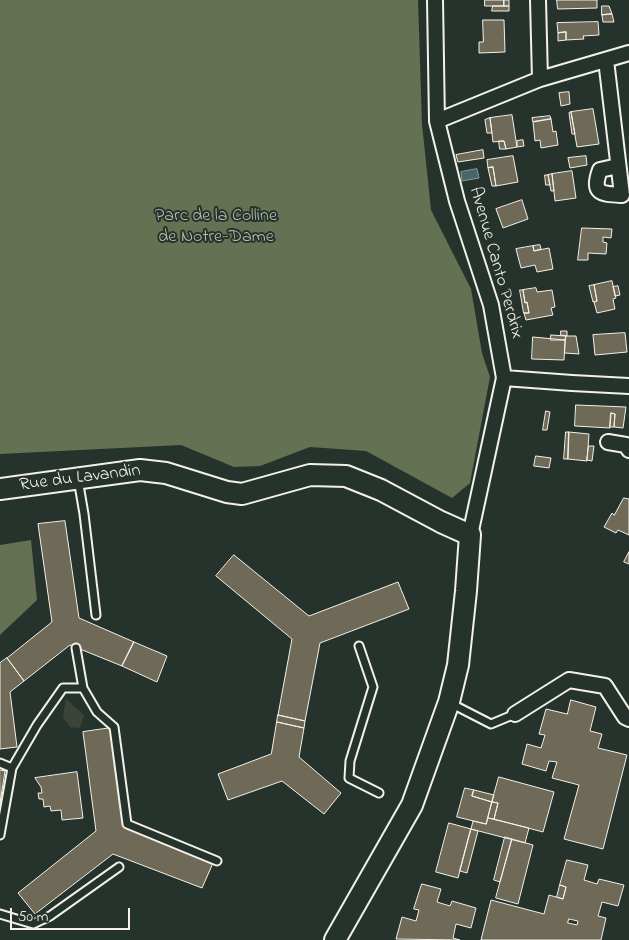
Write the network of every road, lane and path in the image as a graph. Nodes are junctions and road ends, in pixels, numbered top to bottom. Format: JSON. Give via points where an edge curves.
{"nodes":[{"id":1,"x":435,"y":0,"type":"edge"},
{"id":2,"x":538,"y":0,"type":"edge"},
{"id":3,"x":629,"y":53,"type":"edge"},
{"id":4,"x":606,"y":60,"type":"junction"},
{"id":5,"x":540,"y":79,"type":"junction"},
{"id":6,"x":437,"y":121,"type":"junction"},
{"id":7,"x":618,"y":166,"type":"dead end"},
{"id":8,"x":504,"y":378,"type":"junction"},
{"id":9,"x":629,"y":386,"type":"edge"},
{"id":10,"x":608,"y":442,"type":"dead end"},
{"id":11,"x":629,"y":450,"type":"edge"},
{"id":12,"x":78,"y":478,"type":"junction"},
{"id":13,"x":0,"y":489,"type":"edge"},
{"id":14,"x":470,"y":535,"type":"junction"},
{"id":15,"x":96,"y":615,"type":"dead end"},
{"id":16,"x":359,"y":646,"type":"dead end"},
{"id":17,"x":76,"y":648,"type":"dead end"},
{"id":18,"x":83,"y":688,"type":"junction"},
{"id":19,"x":449,"y":702,"type":"junction"},
{"id":20,"x":516,"y":714,"type":"joint"},
{"id":21,"x":629,"y":719,"type":"edge"},
{"id":22,"x":0,"y":763,"type":"edge"},
{"id":23,"x":12,"y":768,"type":"junction"},
{"id":24,"x":379,"y":793,"type":"dead end"},
{"id":25,"x":0,"y":835,"type":"edge"},
{"id":26,"x":217,"y":861,"type":"dead end"},
{"id":27,"x":119,"y":867,"type":"dead end"},
{"id":28,"x":0,"y":914,"type":"edge"},
{"id":29,"x":335,"y":940,"type":"edge"}],
"edges":[{"from":1,"to":6,"type":"street","name":"Avenue Canto Perdrix"},
{"from":2,"to":5,"type":"street"},
{"from":3,"to":4,"type":"street"},
{"from":4,"to":5,"type":"street"},
{"from":4,"to":7,"type":"street"},
{"from":5,"to":6,"type":"street"},
{"from":6,"to":8,"type":"street","name":"Avenue Canto Perdrix","via":[[491,305]]},
{"from":8,"to":9,"type":"street"},
{"from":8,"to":14,"type":"street","name":"Avenue Canto Perdrix"},
{"from":10,"to":11,"type":"street","via":[[626,445]]},
{"from":12,"to":13,"type":"street","name":"Rue du Lavandin"},
{"from":12,"to":14,"type":"street","name":"Rue du Lavandin","via":[[140,470],[166,473],[242,494],[310,475],[346,476]]},
{"from":12,"to":15,"type":"lane"},
{"from":14,"to":19,"type":"street","via":[[458,664]]},
{"from":16,"to":24,"type":"lane","via":[[373,687],[350,761],[349,778]]},
{"from":17,"to":18,"type":"lane"},
{"from":18,"to":23,"type":"lane","via":[[62,688]]},
{"from":18,"to":26,"type":"lane","via":[[97,712],[114,727],[127,824]]},
{"from":19,"to":20,"type":"lane","via":[[490,724]]},
{"from":19,"to":29,"type":"street","via":[[412,805]]},
{"from":20,"to":21,"type":"street","via":[[569,680],[605,686]]},
{"from":22,"to":23,"type":"lane"},
{"from":23,"to":25,"type":"lane"},
{"from":27,"to":28,"type":"lane","via":[[50,916],[33,924]]}]}
